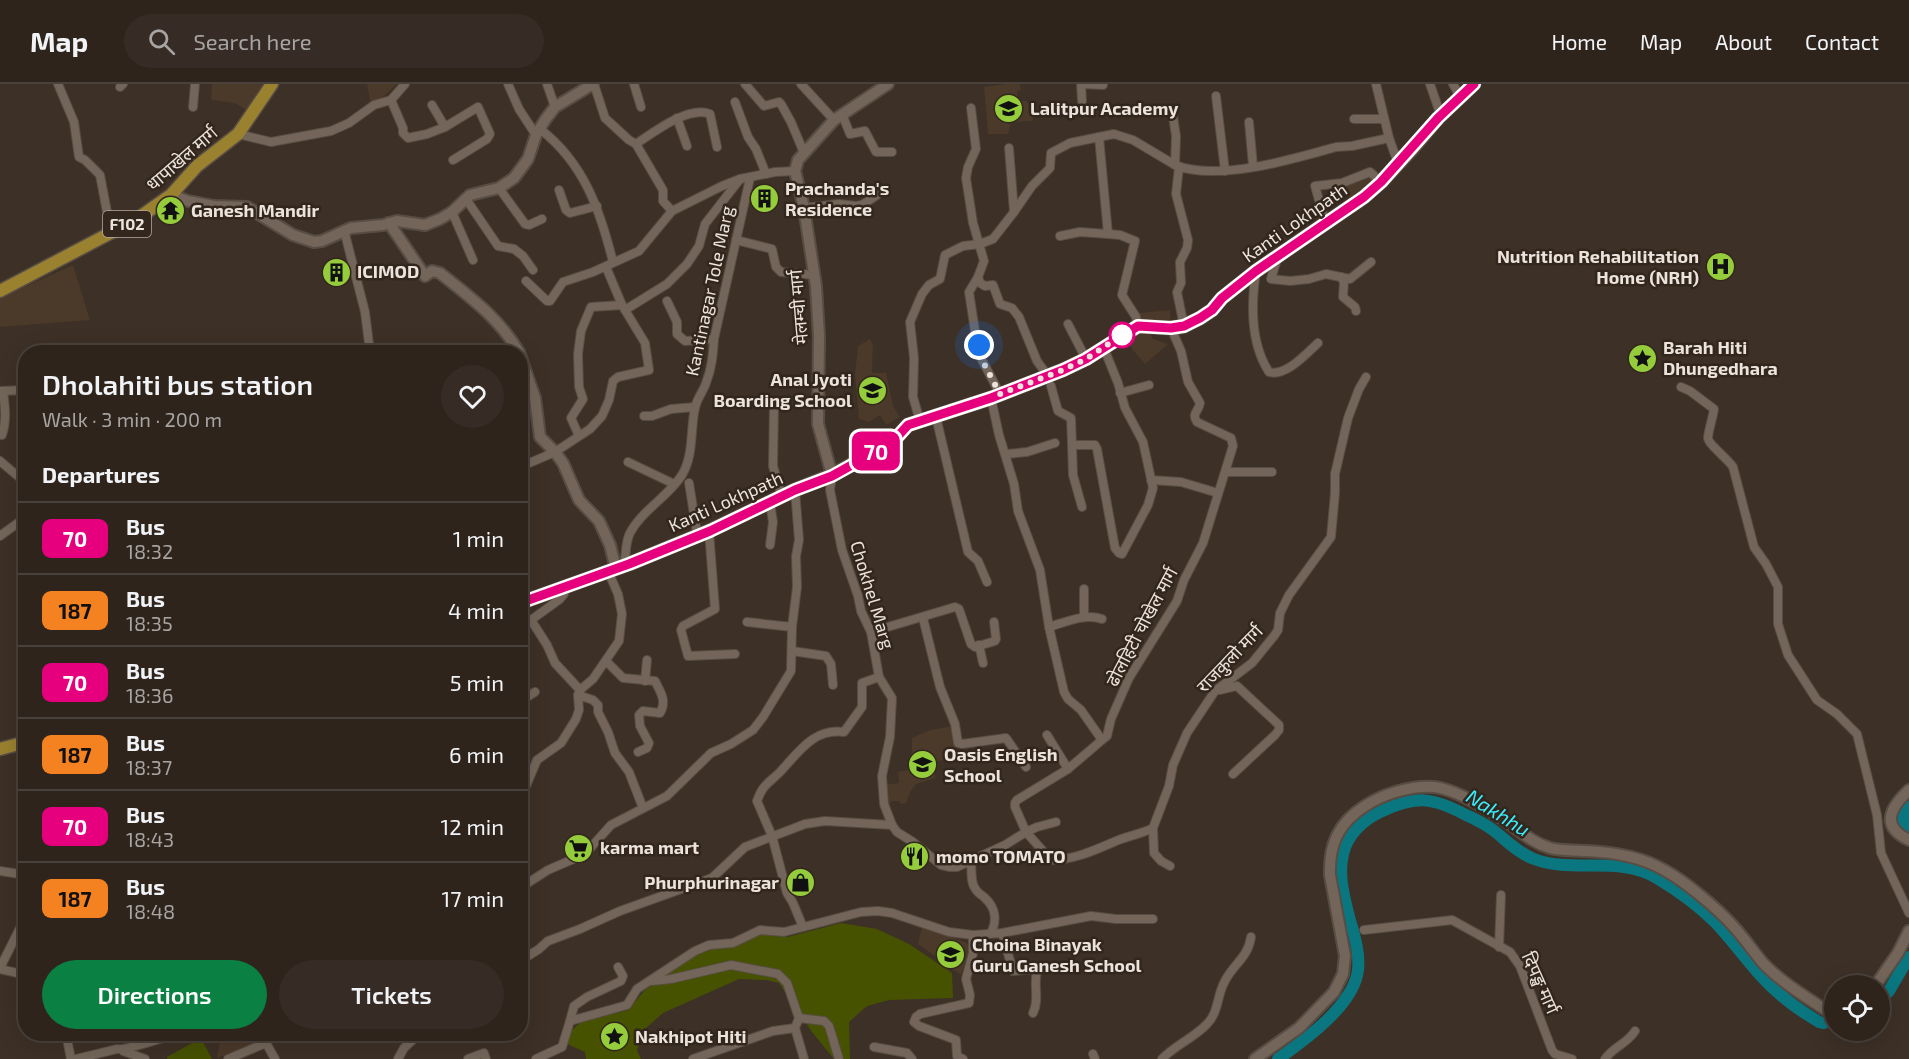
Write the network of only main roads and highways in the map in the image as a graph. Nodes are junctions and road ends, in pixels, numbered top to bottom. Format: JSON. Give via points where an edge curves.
{"nodes":[{"id":1,"x":272,"y":84,"type":"edge"},
{"id":2,"x":593,"y":84,"type":"edge"},
{"id":3,"x":888,"y":84,"type":"edge"},
{"id":4,"x":1474,"y":84,"type":"edge"},
{"id":5,"x":171,"y":195,"type":"junction"},
{"id":6,"x":389,"y":223,"type":"junction"},
{"id":7,"x":0,"y":291,"type":"edge"},
{"id":8,"x":514,"y":345,"type":"edge"},
{"id":9,"x":528,"y":377,"type":"edge"},
{"id":10,"x":832,"y":476,"type":"junction"},
{"id":11,"x":612,"y":570,"type":"junction"},
{"id":12,"x":528,"y":600,"type":"edge"},
{"id":13,"x":18,"y":744,"type":"edge"},
{"id":14,"x":0,"y":749,"type":"edge"},
{"id":15,"x":1909,"y":790,"type":"edge"},
{"id":16,"x":1909,"y":840,"type":"edge"},
{"id":17,"x":1909,"y":931,"type":"edge"},
{"id":18,"x":1883,"y":975,"type":"edge"},
{"id":19,"x":1824,"y":1009,"type":"edge"},
{"id":20,"x":1255,"y":1059,"type":"edge"}],
"edges":[{"from":1,"to":5,"type":"main road","name":"धापाखेल मार्ग","number":"F102","via":[[238,134],[197,166]]},
{"from":2,"to":6,"type":"main road","via":[[555,107],[538,132],[520,172],[499,188],[478,193],[425,225]]},
{"from":3,"to":10,"type":"main road","name":"मेलम्ची मार्ग","via":[[838,117],[798,160],[795,171],[814,275],[819,336],[818,424]]},
{"from":4,"to":10,"type":"main road","name":"Kanti Lokhpath","via":[[1381,182],[1326,225],[1256,271],[1212,310],[1184,326],[1138,326],[1049,381],[908,425],[898,436]]},
{"from":5,"to":6,"type":"main road","via":[[214,206],[243,205],[314,243],[344,230]]},
{"from":5,"to":7,"type":"main road","name":"धापाखेल मार्ग","number":"F102","via":[[137,219]]},
{"from":6,"to":8,"type":"main road","via":[[425,276],[436,271],[445,277],[491,315]]},
{"from":9,"to":11,"type":"main road","via":[[540,437],[563,463],[579,501],[599,521],[610,545]]},
{"from":10,"to":11,"type":"main road","name":"Kanti Lokhpath"},
{"from":11,"to":12,"type":"main road","name":"Kanti Lokhpath"},
{"from":13,"to":14,"type":"main road"},
{"from":15,"to":16,"type":"main road","via":[[1893,808],[1890,819],[1899,835]]},
{"from":17,"to":18,"type":"main road"},
{"from":19,"to":20,"type":"main road","via":[[1779,978],[1718,911],[1666,870],[1621,854],[1549,848],[1486,809],[1432,787],[1391,794],[1368,804],[1336,834],[1330,875],[1345,956],[1343,975],[1334,992],[1299,1028]]}]}
